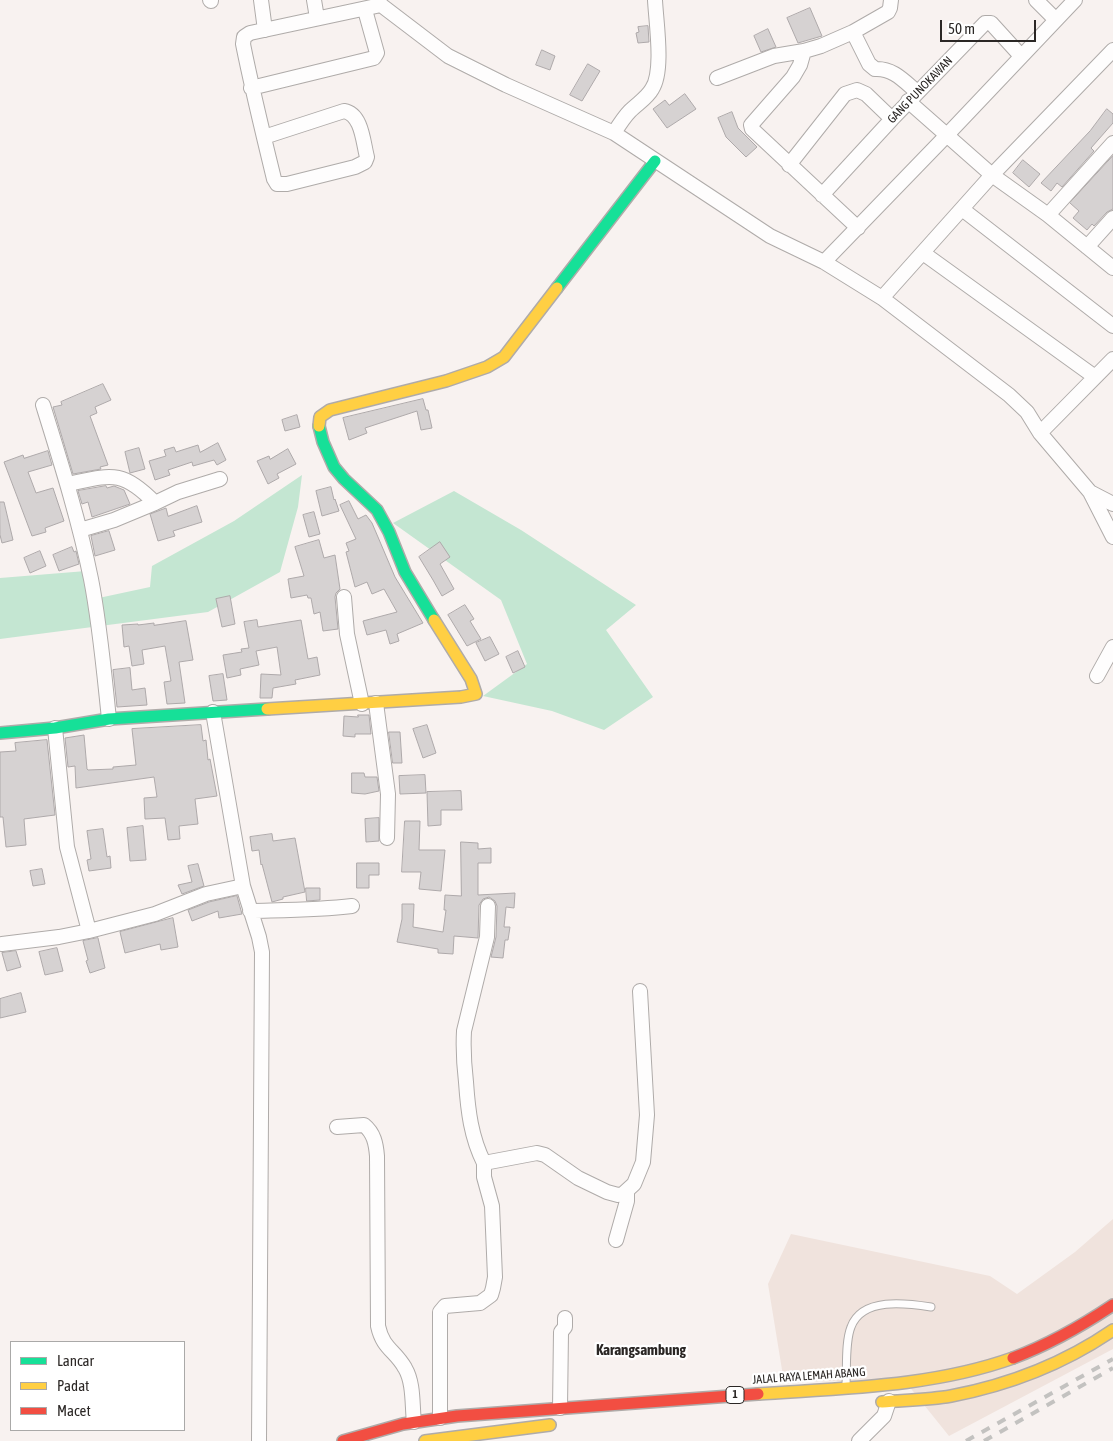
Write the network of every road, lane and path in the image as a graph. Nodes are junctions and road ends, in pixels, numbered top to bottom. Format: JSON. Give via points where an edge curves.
{"nodes":[{"id":1,"x":261,"y":0,"type":"edge"},
{"id":2,"x":314,"y":0,"type":"edge"},
{"id":3,"x":655,"y":0,"type":"edge"},
{"id":4,"x":890,"y":0,"type":"edge"},
{"id":5,"x":1036,"y":0,"type":"edge"},
{"id":6,"x":1075,"y":0,"type":"edge"},
{"id":7,"x":380,"y":3,"type":"edge"},
{"id":8,"x":365,"y":10,"type":"junction"},
{"id":9,"x":317,"y":18,"type":"junction"},
{"id":10,"x":1055,"y":19,"type":"junction"},
{"id":11,"x":264,"y":30,"type":"junction"},
{"id":12,"x":853,"y":32,"type":"junction"},
{"id":13,"x":1113,"y":50,"type":"edge"},
{"id":14,"x":804,"y":51,"type":"junction"},
{"id":15,"x":1021,"y":56,"type":"junction"},
{"id":16,"x":717,"y":78,"type":"dead end"},
{"id":17,"x":252,"y":88,"type":"junction"},
{"id":18,"x":913,"y":97,"type":"junction"},
{"id":19,"x":892,"y":119,"type":"junction"},
{"id":20,"x":614,"y":133,"type":"junction"},
{"id":21,"x":947,"y":135,"type":"junction"},
{"id":22,"x":264,"y":138,"type":"junction"},
{"id":23,"x":1113,"y":143,"type":"edge"},
{"id":24,"x":655,"y":161,"type":"junction"},
{"id":25,"x":789,"y":165,"type":"junction"},
{"id":26,"x":992,"y":175,"type":"junction"},
{"id":27,"x":822,"y":195,"type":"junction"},
{"id":28,"x":962,"y":209,"type":"junction"},
{"id":29,"x":1048,"y":215,"type":"junction"},
{"id":30,"x":1113,"y":218,"type":"edge"},
{"id":31,"x":858,"y":228,"type":"junction"},
{"id":32,"x":1087,"y":247,"type":"junction"},
{"id":33,"x":923,"y":253,"type":"junction"},
{"id":34,"x":824,"y":262,"type":"junction"},
{"id":35,"x":1113,"y":268,"type":"edge"},
{"id":36,"x":882,"y":298,"type":"junction"},
{"id":37,"x":1113,"y":326,"type":"edge"},
{"id":38,"x":1113,"y":359,"type":"edge"},
{"id":39,"x":1095,"y":378,"type":"junction"},
{"id":40,"x":43,"y":405,"type":"dead end"},
{"id":41,"x":1040,"y":433,"type":"junction"},
{"id":42,"x":220,"y":479,"type":"dead end"},
{"id":43,"x":68,"y":484,"type":"junction"},
{"id":44,"x":1090,"y":492,"type":"junction"},
{"id":45,"x":155,"y":503,"type":"junction"},
{"id":46,"x":1113,"y":504,"type":"edge"},
{"id":47,"x":80,"y":530,"type":"junction"},
{"id":48,"x":1113,"y":537,"type":"edge"},
{"id":49,"x":344,"y":597,"type":"dead end"},
{"id":50,"x":1113,"y":647,"type":"edge"},
{"id":51,"x":1097,"y":676,"type":"dead end"},
{"id":52,"x":376,"y":703,"type":"junction"},
{"id":53,"x":362,"y":704,"type":"junction"},
{"id":54,"x":213,"y":712,"type":"junction"},
{"id":55,"x":109,"y":719,"type":"junction"},
{"id":56,"x":55,"y":728,"type":"junction"},
{"id":57,"x":0,"y":733,"type":"edge"},
{"id":58,"x":387,"y":838,"type":"dead end"},
{"id":59,"x":243,"y":886,"type":"junction"},
{"id":60,"x":352,"y":906,"type":"dead end"},
{"id":61,"x":488,"y":906,"type":"dead end"},
{"id":62,"x":250,"y":912,"type":"junction"},
{"id":63,"x":89,"y":931,"type":"junction"},
{"id":64,"x":2,"y":944,"type":"dead end"},
{"id":65,"x":640,"y":991,"type":"dead end"},
{"id":66,"x":337,"y":1127,"type":"dead end"},
{"id":67,"x":484,"y":1162,"type":"junction"},
{"id":68,"x":627,"y":1191,"type":"junction"},
{"id":69,"x":616,"y":1240,"type":"dead end"},
{"id":70,"x":1113,"y":1305,"type":"edge"},
{"id":71,"x":931,"y":1307,"type":"dead end"},
{"id":72,"x":565,"y":1318,"type":"dead end"},
{"id":73,"x":1113,"y":1330,"type":"edge"},
{"id":74,"x":846,"y":1388,"type":"junction"},
{"id":75,"x":889,"y":1401,"type":"junction"},
{"id":76,"x":870,"y":1402,"type":"dead end"},
{"id":77,"x":560,"y":1408,"type":"junction"},
{"id":78,"x":440,"y":1418,"type":"junction"},
{"id":79,"x":414,"y":1422,"type":"junction"},
{"id":80,"x":560,"y":1424,"type":"dead end"},
{"id":81,"x":259,"y":1441,"type":"edge"},
{"id":82,"x":343,"y":1441,"type":"edge"},
{"id":83,"x":425,"y":1441,"type":"edge"},
{"id":84,"x":860,"y":1441,"type":"edge"}],
"edges":[{"from":1,"to":11,"type":"street"},
{"from":2,"to":9,"type":"street"},
{"from":3,"to":20,"type":"street","via":[[657,77],[653,88]]},
{"from":4,"to":12,"type":"street","via":[[888,12]]},
{"from":5,"to":10,"type":"street"},
{"from":6,"to":10,"type":"street"},
{"from":7,"to":8,"type":"street"},
{"from":7,"to":20,"type":"street","via":[[448,56],[506,86]]},
{"from":8,"to":9,"type":"street"},
{"from":8,"to":17,"type":"street","via":[[377,53],[374,58]]},
{"from":9,"to":11,"type":"street"},
{"from":10,"to":15,"type":"street"},
{"from":11,"to":17,"type":"street","via":[[244,37]]},
{"from":12,"to":14,"type":"street"},
{"from":12,"to":18,"type":"street","via":[[869,64],[875,69],[890,71]]},
{"from":13,"to":26,"type":"street"},
{"from":14,"to":16,"type":"street","via":[[774,56]]},
{"from":14,"to":25,"type":"street","via":[[793,77],[751,125]]},
{"from":15,"to":18,"type":"street","name":"GANG PUNOKAWAN","via":[[991,23],[985,23]]},
{"from":15,"to":21,"type":"street"},
{"from":17,"to":22,"type":"street"},
{"from":18,"to":19,"type":"street","name":"GANG PUNOKAWAN"},
{"from":18,"to":21,"type":"street"},
{"from":19,"to":25,"type":"street","via":[[866,94],[857,90],[845,94]]},
{"from":19,"to":27,"type":"street","name":"GANG PUNOKAWAN"},
{"from":20,"to":24,"type":"street"},
{"from":21,"to":26,"type":"street"},
{"from":21,"to":31,"type":"street"},
{"from":22,"to":22,"type":"street","via":[[278,184],[365,162],[358,121],[352,113],[344,111]]},
{"from":23,"to":29,"type":"street"},
{"from":24,"to":34,"type":"street","via":[[770,236]]},
{"from":24,"to":52,"type":"main road","via":[[504,357],[454,380],[344,406],[323,413],[320,418],[326,451],[334,468],[376,510],[392,536],[406,572],[476,691],[473,696]]},
{"from":25,"to":27,"type":"street"},
{"from":26,"to":28,"type":"street"},
{"from":26,"to":29,"type":"street"},
{"from":27,"to":31,"type":"street"},
{"from":28,"to":33,"type":"street"},
{"from":28,"to":37,"type":"street"},
{"from":29,"to":32,"type":"street"},
{"from":30,"to":32,"type":"street"},
{"from":31,"to":34,"type":"street"},
{"from":32,"to":35,"type":"street"},
{"from":33,"to":36,"type":"street"},
{"from":33,"to":39,"type":"street"},
{"from":34,"to":36,"type":"street"},
{"from":36,"to":41,"type":"street","via":[[1009,395],[1027,412]]},
{"from":38,"to":39,"type":"street"},
{"from":39,"to":41,"type":"street"},
{"from":40,"to":43,"type":"street"},
{"from":41,"to":44,"type":"street"},
{"from":42,"to":45,"type":"street"},
{"from":43,"to":45,"type":"street","via":[[96,478],[129,480]]},
{"from":43,"to":47,"type":"street"},
{"from":44,"to":46,"type":"street"},
{"from":44,"to":48,"type":"street"},
{"from":45,"to":47,"type":"street"},
{"from":47,"to":55,"type":"street","via":[[101,643]]},
{"from":49,"to":53,"type":"street"},
{"from":50,"to":51,"type":"street"},
{"from":52,"to":53,"type":"main road"},
{"from":52,"to":58,"type":"street","via":[[388,794]]},
{"from":53,"to":54,"type":"main road"},
{"from":54,"to":55,"type":"main road"},
{"from":54,"to":59,"type":"street"},
{"from":55,"to":56,"type":"main road"},
{"from":56,"to":57,"type":"main road"},
{"from":56,"to":63,"type":"street","via":[[67,847]]},
{"from":59,"to":62,"type":"street"},
{"from":59,"to":63,"type":"street","via":[[206,894],[155,914]]},
{"from":60,"to":62,"type":"street"},
{"from":61,"to":67,"type":"street","via":[[487,937],[463,1047],[469,1120]]},
{"from":62,"to":81,"type":"street","via":[[262,952]]},
{"from":63,"to":64,"type":"street"},
{"from":65,"to":68,"type":"street","via":[[647,1115],[643,1162],[634,1184]]},
{"from":66,"to":79,"type":"street","via":[[364,1125],[375,1141],[378,1326],[383,1342],[409,1376]]},
{"from":67,"to":68,"type":"street","via":[[537,1153],[607,1192],[618,1195]]},
{"from":67,"to":78,"type":"street","via":[[484,1178],[492,1206],[495,1278],[491,1295],[480,1303],[445,1306],[440,1312]]},
{"from":68,"to":69,"type":"street"},
{"from":70,"to":74,"type":"main road","name":"JALAL RAYA LEMAH ABANG","number":"1","via":[[1091,1322],[1030,1353],[947,1377]]},
{"from":71,"to":74,"type":"lane","via":[[898,1302],[868,1309],[859,1316],[851,1325],[848,1336]]},
{"from":72,"to":77,"type":"street","via":[[561,1332]]},
{"from":73,"to":75,"type":"main road","via":[[1053,1364],[981,1389],[948,1396]]},
{"from":74,"to":77,"type":"main road","name":"JALAL RAYA LEMAH ABANG","number":"1"},
{"from":75,"to":76,"type":"main road"},
{"from":75,"to":84,"type":"street","via":[[884,1416]]},
{"from":77,"to":78,"type":"main road","name":"JALAL RAYA LEMAH ABANG","number":"1"},
{"from":78,"to":79,"type":"main road","name":"JALAL RAYA LEMAH ABANG","number":"1"},
{"from":79,"to":82,"type":"main road","name":"JALAL RAYA LEMAH ABANG","number":"1"},
{"from":80,"to":83,"type":"main road"}]}
